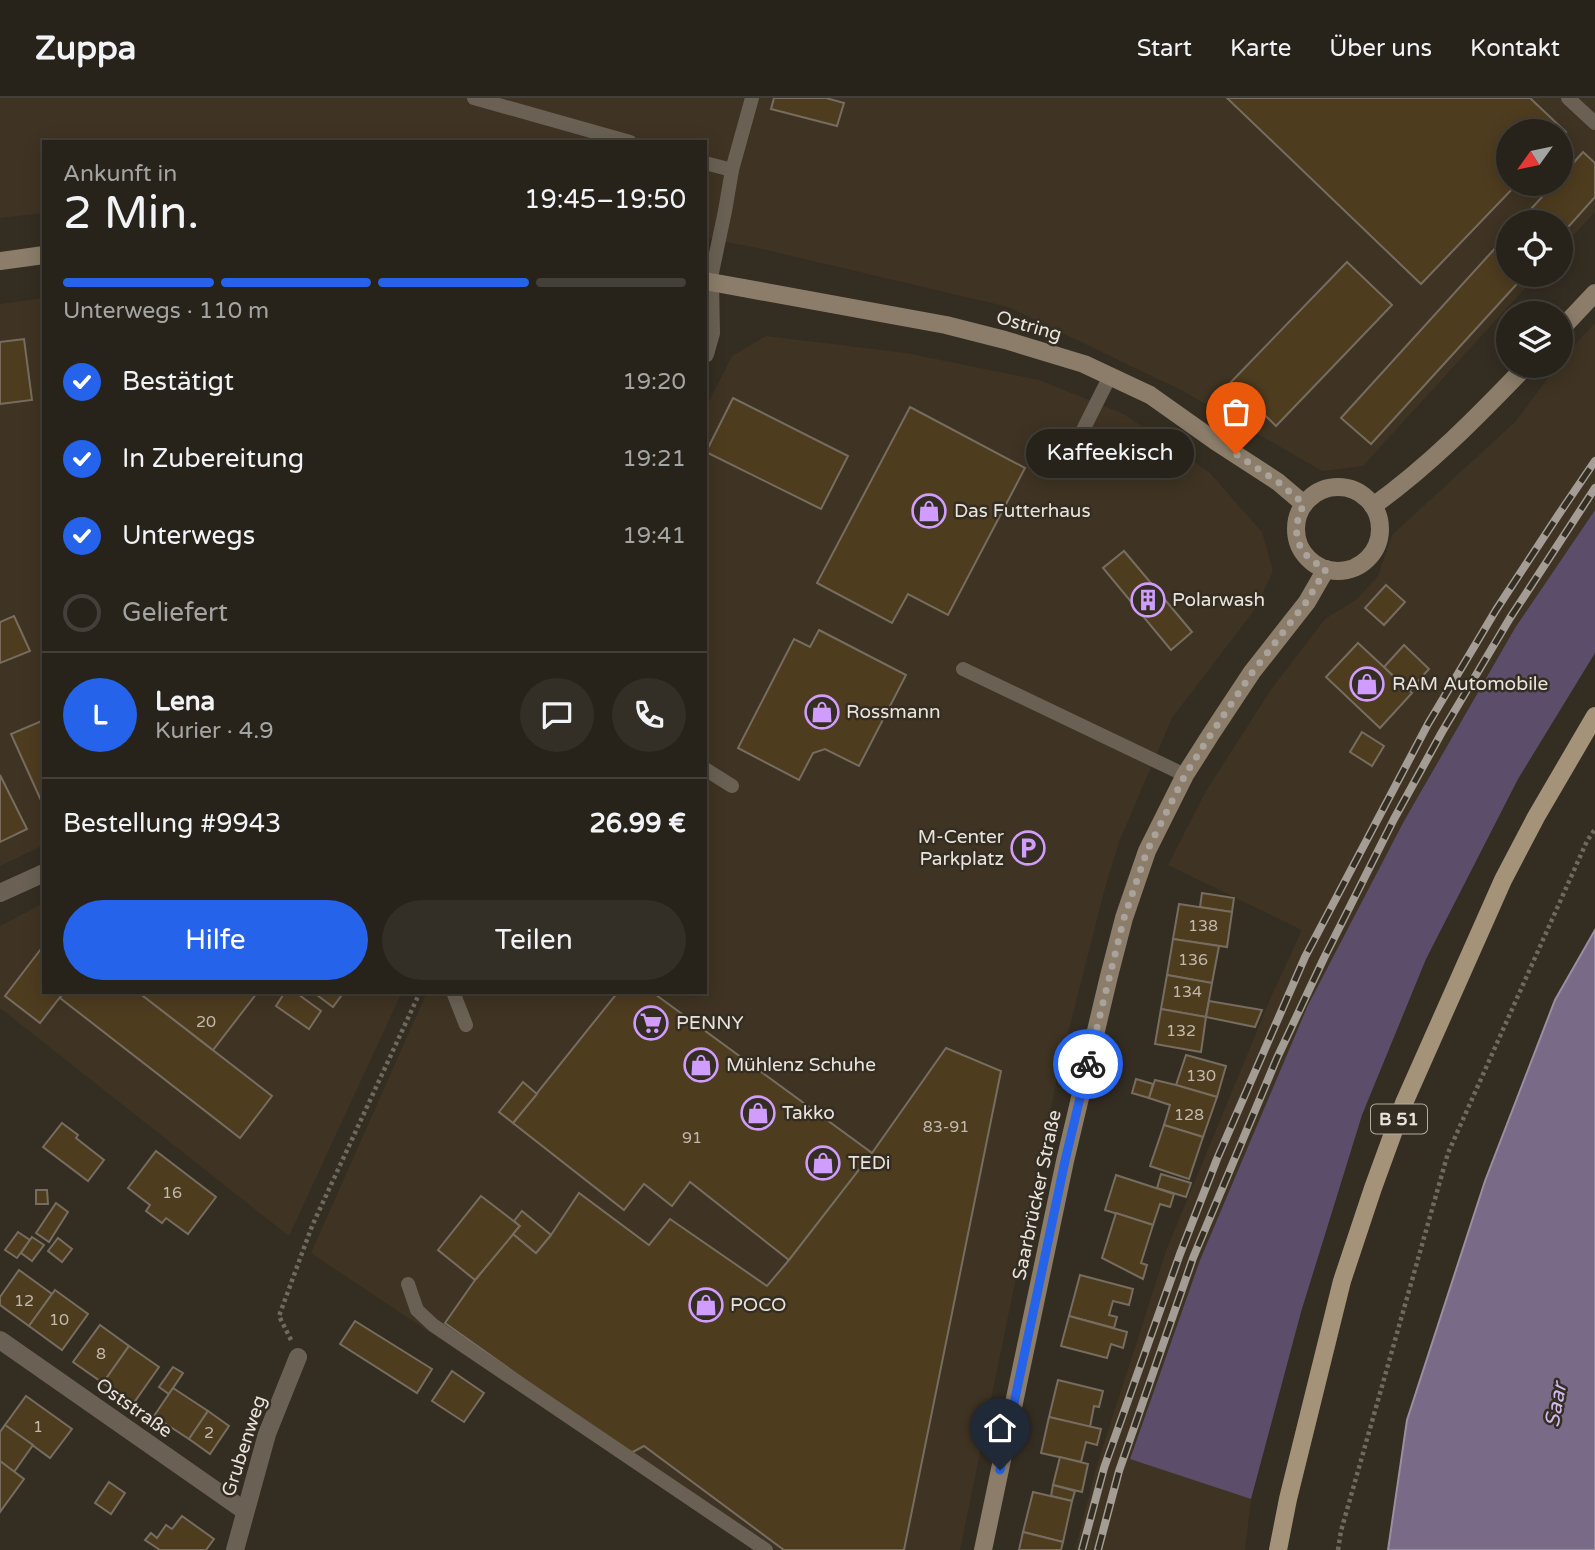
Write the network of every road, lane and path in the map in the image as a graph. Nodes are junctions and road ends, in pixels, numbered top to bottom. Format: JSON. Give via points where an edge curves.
{"nodes":[{"id":1,"x":474,"y":98,"type":"edge"},
{"id":2,"x":752,"y":98,"type":"edge"},
{"id":3,"x":1568,"y":98,"type":"edge"},
{"id":4,"x":1595,"y":123,"type":"edge"},
{"id":5,"x":623,"y":140,"type":"edge"},
{"id":6,"x":707,"y":164,"type":"edge"},
{"id":7,"x":732,"y":170,"type":"junction"},
{"id":8,"x":42,"y":255,"type":"edge"},
{"id":9,"x":0,"y":261,"type":"edge"},
{"id":10,"x":707,"y":283,"type":"edge"},
{"id":11,"x":1595,"y":293,"type":"edge"},
{"id":12,"x":1573,"y":316,"type":"edge"},
{"id":13,"x":707,"y":347,"type":"edge"},
{"id":14,"x":1110,"y":376,"type":"junction"},
{"id":15,"x":1514,"y":378,"type":"edge"},
{"id":16,"x":1072,"y":452,"type":"dead end"},
{"id":17,"x":1304,"y":504,"type":"junction"},
{"id":18,"x":1373,"y":506,"type":"junction"},
{"id":19,"x":1326,"y":569,"type":"junction"},
{"id":20,"x":962,"y":669,"type":"dead end"},
{"id":21,"x":1595,"y":716,"type":"edge"},
{"id":22,"x":707,"y":770,"type":"edge"},
{"id":23,"x":1185,"y":775,"type":"junction"},
{"id":24,"x":732,"y":786,"type":"dead end"},
{"id":25,"x":1595,"y":829,"type":"edge"},
{"id":26,"x":42,"y":874,"type":"edge"},
{"id":27,"x":0,"y":892,"type":"edge"},
{"id":28,"x":419,"y":994,"type":"edge"},
{"id":29,"x":454,"y":994,"type":"edge"},
{"id":30,"x":466,"y":1025,"type":"dead end"},
{"id":31,"x":408,"y":1284,"type":"dead end"},
{"id":32,"x":2,"y":1345,"type":"edge"},
{"id":33,"x":298,"y":1357,"type":"joint"},
{"id":34,"x":245,"y":1511,"type":"junction"},
{"id":35,"x":235,"y":1550,"type":"edge"},
{"id":36,"x":766,"y":1550,"type":"edge"},
{"id":37,"x":983,"y":1550,"type":"edge"},
{"id":38,"x":1278,"y":1550,"type":"edge"},
{"id":39,"x":1338,"y":1550,"type":"edge"}],
"edges":[{"from":1,"to":5,"type":"lane"},
{"from":2,"to":7,"type":"lane"},
{"from":3,"to":4,"type":"lane"},
{"from":6,"to":7,"type":"lane"},
{"from":7,"to":10,"type":"lane"},
{"from":8,"to":9,"type":"street"},
{"from":10,"to":13,"type":"street","via":[[711,333]]},
{"from":10,"to":14,"type":"street","name":"Ostring","via":[[970,331]]},
{"from":11,"to":12,"type":"street"},
{"from":14,"to":16,"type":"lane"},
{"from":14,"to":17,"type":"street","name":"Ostring","via":[[1150,395]]},
{"from":15,"to":18,"type":"street","via":[[1436,455]]},
{"from":17,"to":18,"type":"street","via":[[1326,489],[1339,487],[1364,496]]},
{"from":17,"to":19,"type":"street","via":[[1298,516],[1298,542],[1304,554]]},
{"from":18,"to":19,"type":"street","via":[[1380,531],[1370,556],[1350,569]]},
{"from":19,"to":23,"type":"street","name":"Saarbrücker Straße"},
{"from":20,"to":23,"type":"lane"},
{"from":21,"to":38,"type":"main road","number":"B 51","via":[[1503,880],[1404,1103],[1342,1281]]},
{"from":22,"to":24,"type":"lane"},
{"from":23,"to":37,"type":"street","name":"Saarbrücker Straße","via":[[1147,851],[1124,918],[1065,1161]]},
{"from":25,"to":39,"type":"path","via":[[1448,1153]]},
{"from":26,"to":27,"type":"street"},
{"from":28,"to":33,"type":"path","via":[[312,1226],[279,1316]]},
{"from":29,"to":30,"type":"lane"},
{"from":31,"to":36,"type":"lane","via":[[417,1310],[433,1325]]},
{"from":32,"to":34,"type":"street","name":"Oststraße"},
{"from":33,"to":34,"type":"street","name":"Grubenweg","via":[[267,1434]]},
{"from":34,"to":35,"type":"street","name":"Grubenweg"}]}
